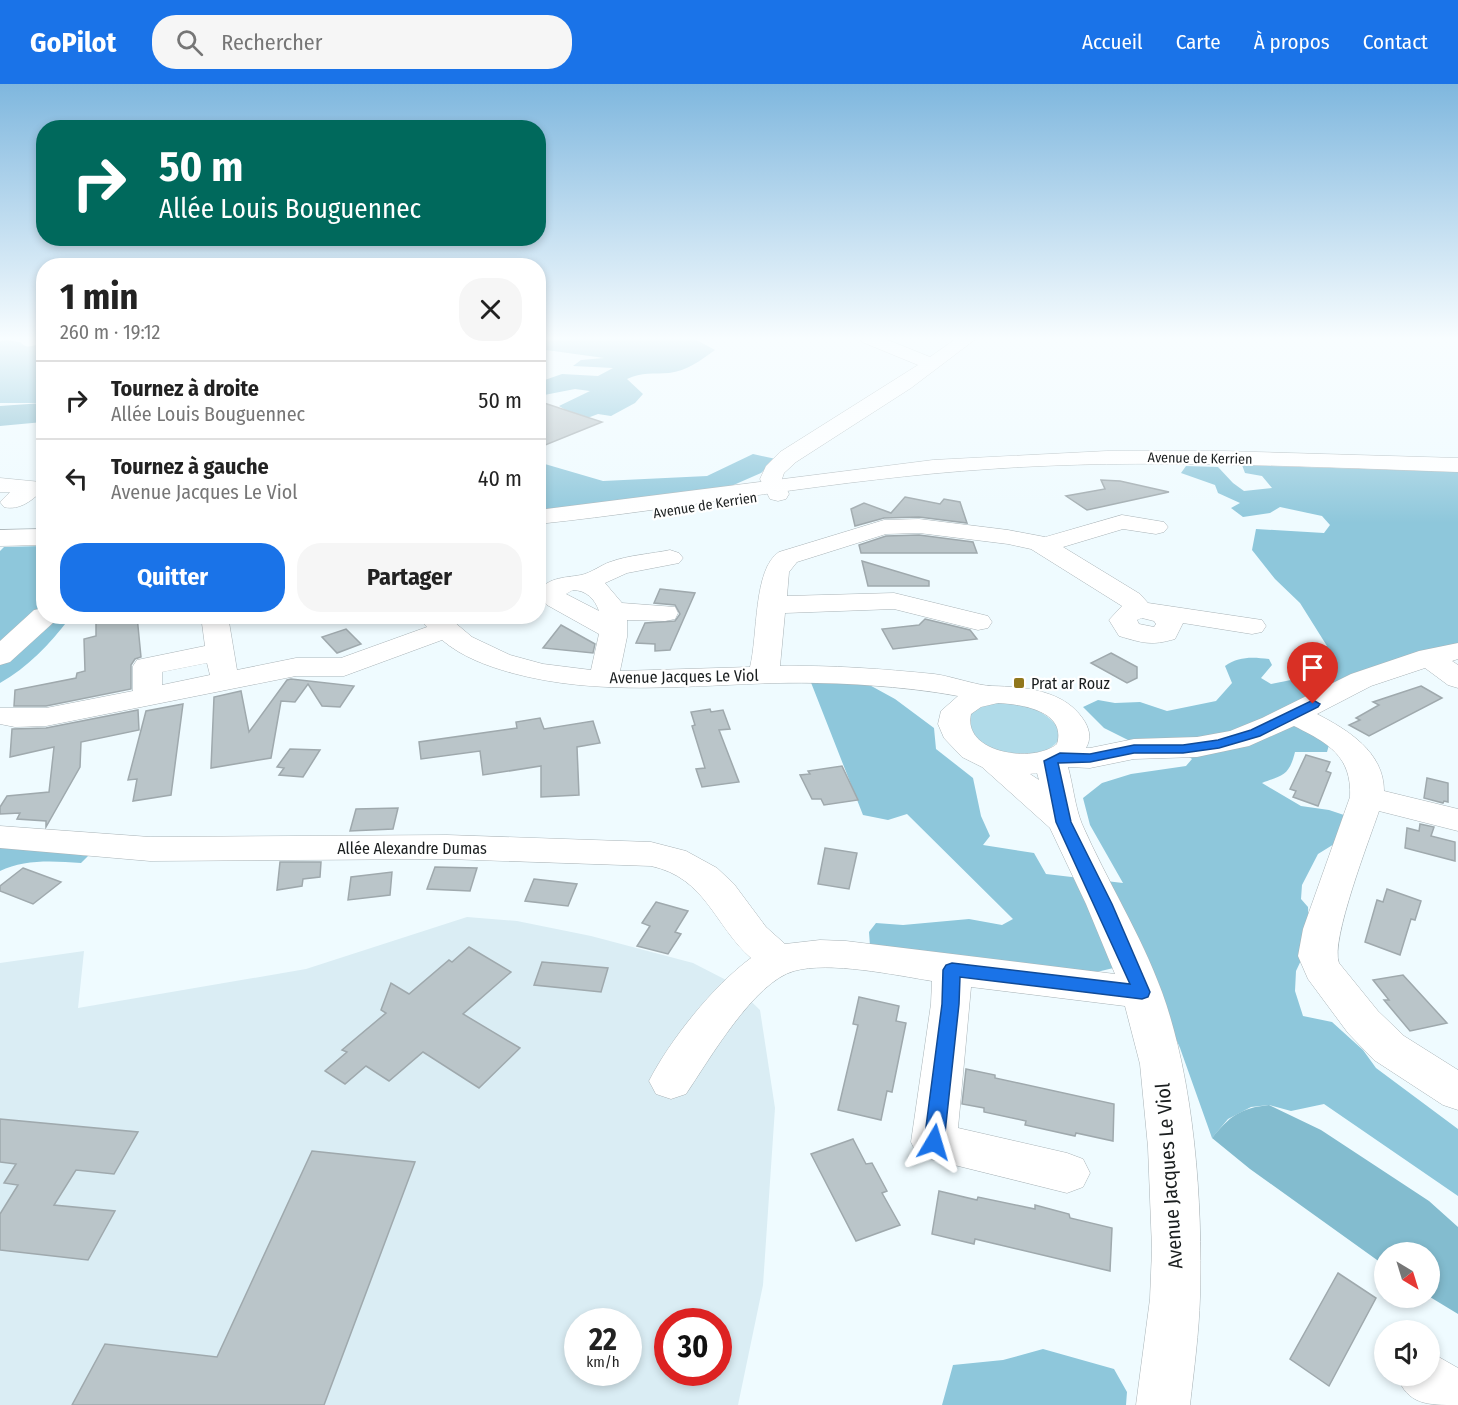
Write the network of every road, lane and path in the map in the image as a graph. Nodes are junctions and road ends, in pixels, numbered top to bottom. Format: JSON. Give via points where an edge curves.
{"nodes":[{"id":1,"x":879,"y":400,"type":"edge"},
{"id":2,"x":1458,"y":465,"type":"edge"},
{"id":3,"x":776,"y":490,"type":"junction"},
{"id":4,"x":546,"y":516,"type":"edge"},
{"id":5,"x":546,"y":525,"type":"edge"},
{"id":6,"x":1156,"y":527,"type":"dead end"},
{"id":7,"x":36,"y":537,"type":"edge"},
{"id":8,"x":8,"y":538,"type":"edge"},
{"id":9,"x":1045,"y":545,"type":"junction"},
{"id":10,"x":670,"y":558,"type":"dead end"},
{"id":11,"x":587,"y":582,"type":"junction"},
{"id":12,"x":771,"y":605,"type":"junction"},
{"id":13,"x":665,"y":613,"type":"dead end"},
{"id":14,"x":612,"y":621,"type":"junction"},
{"id":15,"x":978,"y":622,"type":"dead end"},
{"id":16,"x":36,"y":623,"type":"edge"},
{"id":17,"x":215,"y":624,"type":"edge"},
{"id":18,"x":435,"y":624,"type":"edge"},
{"id":19,"x":438,"y":624,"type":"edge"},
{"id":20,"x":1252,"y":626,"type":"dead end"},
{"id":21,"x":1458,"y":651,"type":"edge"},
{"id":22,"x":0,"y":656,"type":"edge"},
{"id":23,"x":1429,"y":657,"type":"junction"},
{"id":24,"x":222,"y":666,"type":"junction"},
{"id":25,"x":763,"y":675,"type":"junction"},
{"id":26,"x":603,"y":678,"type":"junction"},
{"id":27,"x":881,"y":679,"type":"junction"},
{"id":28,"x":1458,"y":679,"type":"edge"},
{"id":29,"x":988,"y":695,"type":"junction"},
{"id":30,"x":955,"y":714,"type":"junction"},
{"id":31,"x":1294,"y":715,"type":"junction"},
{"id":32,"x":6,"y":716,"type":"dead end"},
{"id":33,"x":1062,"y":750,"type":"junction"},
{"id":34,"x":993,"y":760,"type":"junction"},
{"id":35,"x":1367,"y":797,"type":"junction"},
{"id":36,"x":1458,"y":820,"type":"edge"},
{"id":37,"x":1064,"y":822,"type":"junction"},
{"id":38,"x":0,"y":837,"type":"edge"},
{"id":39,"x":780,"y":960,"type":"junction"},
{"id":40,"x":952,"y":970,"type":"junction"},
{"id":41,"x":1142,"y":992,"type":"junction"},
{"id":42,"x":671,"y":1080,"type":"dead end"},
{"id":43,"x":1458,"y":1092,"type":"edge"},
{"id":44,"x":1067,"y":1173,"type":"dead end"},
{"id":45,"x":1438,"y":1386,"type":"edge"},
{"id":46,"x":1458,"y":1399,"type":"edge"},
{"id":47,"x":1163,"y":1405,"type":"edge"}],
"edges":[{"from":1,"to":3,"type":"street","via":[[797,451],[774,471],[771,479]]},
{"from":2,"to":3,"type":"main road","name":"Avenue de Kerrien","via":[[1138,457],[1041,459],[943,466]]},
{"from":3,"to":4,"type":"main road","name":"Avenue de Kerrien"},
{"from":3,"to":5,"type":"main road","name":"Avenue de Kerrien","via":[[667,511]]},
{"from":6,"to":9,"type":"street","via":[[1122,522]]},
{"from":7,"to":8,"type":"main road"},
{"from":9,"to":12,"type":"street","via":[[1022,538],[919,526],[884,528],[782,561],[776,572]]},
{"from":9,"to":20,"type":"street","via":[[1131,600],[1152,627],[1184,615]]},
{"from":10,"to":11,"type":"street","via":[[620,567]]},
{"from":11,"to":14,"type":"street","via":[[598,589]]},
{"from":11,"to":14,"type":"street","via":[[568,583],[555,588],[552,595]]},
{"from":12,"to":15,"type":"street","via":[[894,601]]},
{"from":12,"to":25,"type":"street"},
{"from":13,"to":14,"type":"street"},
{"from":14,"to":26,"type":"street","via":[[609,660]]},
{"from":16,"to":22,"type":"street"},
{"from":17,"to":24,"type":"street"},
{"from":18,"to":24,"type":"street","via":[[344,667]]},
{"from":19,"to":26,"type":"street","name":"Avenue Jacques Le Viol","via":[[472,649],[511,664]]},
{"from":21,"to":23,"type":"street"},
{"from":23,"to":28,"type":"street"},
{"from":23,"to":31,"type":"street","via":[[1362,680]]},
{"from":24,"to":32,"type":"street","via":[[148,696],[46,717]]},
{"from":25,"to":26,"type":"street","name":"Avenue Jacques Le Viol"},
{"from":25,"to":27,"type":"street","name":"Avenue Jacques Le Viol"},
{"from":27,"to":29,"type":"street","name":"Avenue Jacques Le Viol","via":[[941,683]]},
{"from":27,"to":30,"type":"street","name":"Avenue Jacques Le Viol"},
{"from":29,"to":30,"type":"street","via":[[966,703]]},
{"from":29,"to":33,"type":"street","via":[[1022,696],[1047,704],[1065,717]]},
{"from":30,"to":34,"type":"street","via":[[953,724],[960,741]]},
{"from":31,"to":33,"type":"street","via":[[1219,744],[1134,749],[1090,758]]},
{"from":31,"to":35,"type":"street","via":[[1356,754],[1369,780]]},
{"from":33,"to":34,"type":"street","via":[[1023,765]]},
{"from":33,"to":37,"type":"street","name":"Avenue Jacques Le Viol"},
{"from":34,"to":37,"type":"street","name":"Avenue Jacques Le Viol"},
{"from":35,"to":36,"type":"street"},
{"from":35,"to":43,"type":"street","via":[[1322,929],[1317,956],[1322,969],[1363,1022],[1389,1048]]},
{"from":37,"to":41,"type":"street","name":"Avenue Jacques Le Viol"},
{"from":38,"to":39,"type":"street","name":"Allée Alexandre Dumas","via":[[160,849],[424,847],[660,855],[706,878],[728,901],[753,938]]},
{"from":39,"to":40,"type":"street","via":[[812,954]]},
{"from":39,"to":42,"type":"street","via":[[745,986]]},
{"from":40,"to":41,"type":"street"},
{"from":40,"to":44,"type":"street","via":[[934,1142]]},
{"from":41,"to":47,"type":"street","name":"Avenue Jacques Le Viol","via":[[1161,1064],[1174,1199],[1175,1299]]},
{"from":45,"to":46,"type":"street"}]}
